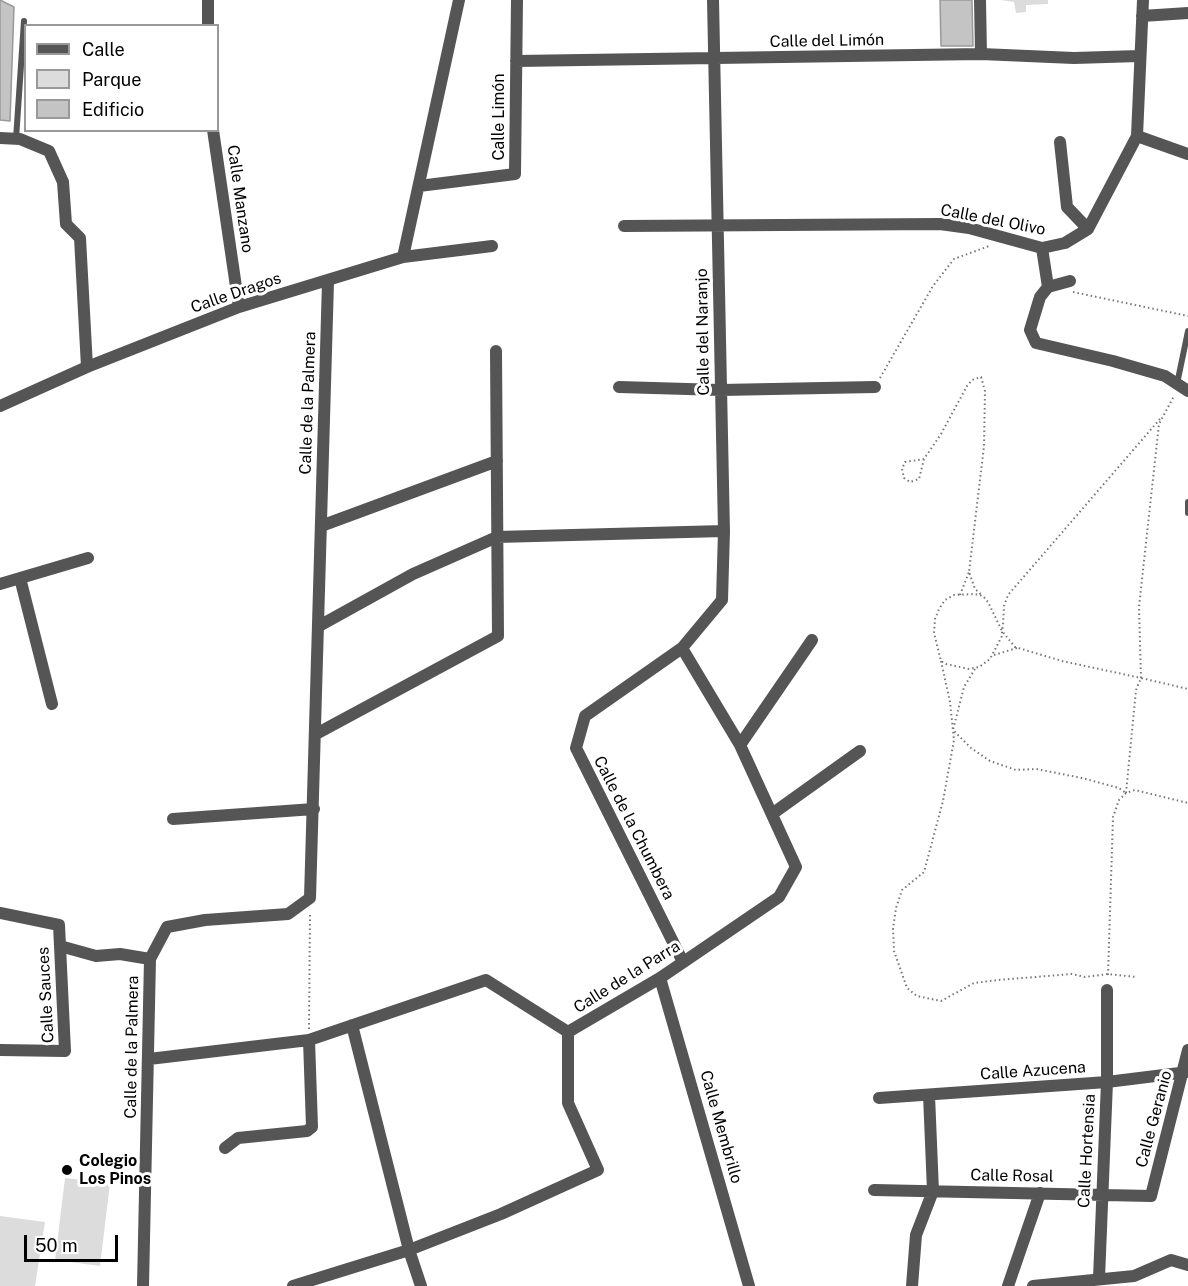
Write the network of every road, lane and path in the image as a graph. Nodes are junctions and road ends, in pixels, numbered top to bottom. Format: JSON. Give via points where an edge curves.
{"nodes":[{"id":1,"x":208,"y":0,"type":"edge"},
{"id":2,"x":459,"y":0,"type":"edge"},
{"id":3,"x":517,"y":0,"type":"edge"},
{"id":4,"x":713,"y":0,"type":"edge"},
{"id":5,"x":980,"y":0,"type":"edge"},
{"id":6,"x":1143,"y":0,"type":"edge"},
{"id":7,"x":1188,"y":13,"type":"edge"},
{"id":8,"x":1142,"y":16,"type":"junction"},
{"id":9,"x":24,"y":21,"type":"dead end"},
{"id":10,"x":207,"y":24,"type":"edge"},
{"id":11,"x":981,"y":54,"type":"junction"},
{"id":12,"x":1139,"y":56,"type":"junction"},
{"id":13,"x":713,"y":59,"type":"junction"},
{"id":14,"x":516,"y":62,"type":"junction"},
{"id":15,"x":213,"y":132,"type":"edge"},
{"id":16,"x":1137,"y":136,"type":"junction"},
{"id":17,"x":0,"y":138,"type":"edge"},
{"id":18,"x":16,"y":139,"type":"junction"},
{"id":19,"x":1060,"y":142,"type":"dead end"},
{"id":20,"x":1188,"y":154,"type":"edge"},
{"id":21,"x":419,"y":186,"type":"junction"},
{"id":22,"x":718,"y":225,"type":"junction"},
{"id":23,"x":624,"y":226,"type":"dead end"},
{"id":24,"x":1088,"y":229,"type":"junction"},
{"id":25,"x":492,"y":246,"type":"dead end"},
{"id":26,"x":998,"y":246,"type":"dead end"},
{"id":27,"x":1042,"y":248,"type":"junction"},
{"id":28,"x":403,"y":257,"type":"junction"},
{"id":29,"x":328,"y":282,"type":"junction"},
{"id":30,"x":1048,"y":287,"type":"junction"},
{"id":31,"x":1070,"y":287,"type":"joint"},
{"id":32,"x":239,"y":307,"type":"junction"},
{"id":33,"x":1188,"y":316,"type":"edge"},
{"id":34,"x":1188,"y":331,"type":"edge"},
{"id":35,"x":496,"y":351,"type":"dead end"},
{"id":36,"x":87,"y":367,"type":"junction"},
{"id":37,"x":619,"y":387,"type":"dead end"},
{"id":38,"x":875,"y":387,"type":"joint"},
{"id":39,"x":1183,"y":388,"type":"edge"},
{"id":40,"x":721,"y":390,"type":"junction"},
{"id":41,"x":0,"y":406,"type":"edge"},
{"id":42,"x":1160,"y":419,"type":"junction"},
{"id":43,"x":924,"y":459,"type":"junction"},
{"id":44,"x":497,"y":461,"type":"junction"},
{"id":45,"x":1188,"y":502,"type":"edge"},
{"id":46,"x":1188,"y":513,"type":"edge"},
{"id":47,"x":321,"y":526,"type":"junction"},
{"id":48,"x":724,"y":531,"type":"junction"},
{"id":49,"x":497,"y":537,"type":"junction"},
{"id":50,"x":88,"y":558,"type":"dead end"},
{"id":51,"x":969,"y":568,"type":"junction"},
{"id":52,"x":20,"y":578,"type":"junction"},
{"id":53,"x":0,"y":584,"type":"edge"},
{"id":54,"x":960,"y":595,"type":"junction"},
{"id":55,"x":984,"y":596,"type":"junction"},
{"id":56,"x":319,"y":626,"type":"junction"},
{"id":57,"x":1002,"y":631,"type":"junction"},
{"id":58,"x":812,"y":640,"type":"dead end"},
{"id":59,"x":682,"y":648,"type":"junction"},
{"id":60,"x":1017,"y":648,"type":"junction"},
{"id":61,"x":992,"y":656,"type":"junction"},
{"id":62,"x":941,"y":661,"type":"junction"},
{"id":63,"x":976,"y":668,"type":"junction"},
{"id":64,"x":1141,"y":678,"type":"junction"},
{"id":65,"x":1188,"y":689,"type":"edge"},
{"id":66,"x":52,"y":704,"type":"dead end"},
{"id":67,"x":953,"y":730,"type":"junction"},
{"id":68,"x":316,"y":734,"type":"junction"},
{"id":69,"x":740,"y":745,"type":"junction"},
{"id":70,"x":860,"y":751,"type":"dead end"},
{"id":71,"x":1126,"y":793,"type":"junction"},
{"id":72,"x":1188,"y":803,"type":"edge"},
{"id":73,"x":314,"y":809,"type":"junction"},
{"id":74,"x":772,"y":814,"type":"junction"},
{"id":75,"x":173,"y":819,"type":"dead end"},
{"id":76,"x":310,"y":898,"type":"junction"},
{"id":77,"x":0,"y":913,"type":"edge"},
{"id":78,"x":60,"y":946,"type":"junction"},
{"id":79,"x":150,"y":959,"type":"junction"},
{"id":80,"x":683,"y":962,"type":"junction"},
{"id":81,"x":1108,"y":974,"type":"junction"},
{"id":82,"x":1136,"y":977,"type":"dead end"},
{"id":83,"x":660,"y":978,"type":"junction"},
{"id":84,"x":1107,"y":990,"type":"joint"},
{"id":85,"x":352,"y":1025,"type":"junction"},
{"id":86,"x":568,"y":1032,"type":"junction"},
{"id":87,"x":309,"y":1040,"type":"junction"},
{"id":88,"x":0,"y":1050,"type":"edge"},
{"id":89,"x":1188,"y":1050,"type":"edge"},
{"id":90,"x":149,"y":1059,"type":"junction"},
{"id":91,"x":1186,"y":1073,"type":"edge"},
{"id":92,"x":1107,"y":1082,"type":"junction"},
{"id":93,"x":929,"y":1095,"type":"junction"},
{"id":94,"x":879,"y":1098,"type":"dead end"},
{"id":95,"x":225,"y":1148,"type":"dead end"},
{"id":96,"x":874,"y":1190,"type":"dead end"},
{"id":97,"x":933,"y":1191,"type":"junction"},
{"id":98,"x":1040,"y":1192,"type":"junction"},
{"id":99,"x":1102,"y":1194,"type":"junction"},
{"id":100,"x":1151,"y":1196,"type":"joint"},
{"id":101,"x":409,"y":1250,"type":"junction"},
{"id":102,"x":1188,"y":1265,"type":"edge"},
{"id":103,"x":1099,"y":1278,"type":"junction"},
{"id":104,"x":143,"y":1286,"type":"edge"},
{"id":105,"x":293,"y":1286,"type":"edge"},
{"id":106,"x":421,"y":1286,"type":"edge"},
{"id":107,"x":750,"y":1286,"type":"edge"},
{"id":108,"x":912,"y":1286,"type":"edge"},
{"id":109,"x":1008,"y":1286,"type":"edge"},
{"id":110,"x":1033,"y":1286,"type":"edge"}],
"edges":[{"from":1,"to":10,"type":"street"},
{"from":2,"to":21,"type":"street"},
{"from":3,"to":14,"type":"street","name":"Calle Limón"},
{"from":4,"to":13,"type":"street","name":"Calle del Naranjo"},
{"from":5,"to":11,"type":"street"},
{"from":6,"to":8,"type":"street"},
{"from":7,"to":8,"type":"street"},
{"from":8,"to":12,"type":"street"},
{"from":9,"to":18,"type":"lane"},
{"from":11,"to":12,"type":"street","name":"Calle del Limón"},
{"from":11,"to":13,"type":"street","name":"Calle del Limón"},
{"from":12,"to":16,"type":"street"},
{"from":13,"to":14,"type":"street","name":"Calle del Limón"},
{"from":13,"to":22,"type":"street","name":"Calle del Naranjo"},
{"from":14,"to":21,"type":"street","name":"Calle Limón","via":[[515,174]]},
{"from":15,"to":32,"type":"street","name":"Calle Manzano"},
{"from":16,"to":20,"type":"street"},
{"from":16,"to":24,"type":"street"},
{"from":17,"to":18,"type":"street"},
{"from":18,"to":36,"type":"street","via":[[49,151],[63,182],[66,224],[80,238]]},
{"from":19,"to":24,"type":"street","via":[[1067,207]]},
{"from":21,"to":28,"type":"street"},
{"from":22,"to":23,"type":"street","name":"Calle del Olivo"},
{"from":22,"to":27,"type":"street","name":"Calle del Olivo","via":[[940,224]]},
{"from":22,"to":40,"type":"street","name":"Calle del Naranjo"},
{"from":24,"to":27,"type":"street","name":"Calle del Olivo","via":[[1065,243]]},
{"from":25,"to":28,"type":"street","name":"Calle Dragos"},
{"from":26,"to":38,"type":"path","via":[[954,258],[933,286]]},
{"from":27,"to":30,"type":"street"},
{"from":28,"to":29,"type":"street","name":"Calle Dragos"},
{"from":29,"to":32,"type":"street","name":"Calle Dragos"},
{"from":29,"to":47,"type":"street","name":"Calle de la Palmera"},
{"from":30,"to":31,"type":"street"},
{"from":30,"to":39,"type":"street","via":[[1040,297],[1030,330],[1036,343],[1165,376]]},
{"from":31,"to":33,"type":"path"},
{"from":32,"to":36,"type":"street","name":"Calle Dragos"},
{"from":34,"to":39,"type":"lane"},
{"from":35,"to":44,"type":"street"},
{"from":36,"to":41,"type":"street","name":"Calle Dragos"},
{"from":37,"to":40,"type":"street"},
{"from":38,"to":40,"type":"street"},
{"from":39,"to":42,"type":"path"},
{"from":40,"to":48,"type":"street","name":"Calle del Naranjo"},
{"from":42,"to":57,"type":"path","via":[[1008,595]]},
{"from":42,"to":64,"type":"path","via":[[1139,606]]},
{"from":43,"to":43,"type":"path","via":[[905,462],[904,478],[913,482],[919,479]]},
{"from":43,"to":51,"type":"path","via":[[967,386],[981,377],[985,391],[984,446]]},
{"from":44,"to":47,"type":"street"},
{"from":44,"to":49,"type":"street"},
{"from":45,"to":46,"type":"lane"},
{"from":47,"to":56,"type":"street","name":"Calle de la Palmera"},
{"from":48,"to":49,"type":"street"},
{"from":48,"to":59,"type":"street","name":"Calle del Naranjo","via":[[722,600]]},
{"from":49,"to":56,"type":"street","via":[[412,574]]},
{"from":49,"to":68,"type":"street","via":[[498,636]]},
{"from":50,"to":52,"type":"street"},
{"from":51,"to":54,"type":"path"},
{"from":51,"to":55,"type":"path","via":[[975,588]]},
{"from":52,"to":53,"type":"street"},
{"from":52,"to":66,"type":"street"},
{"from":54,"to":55,"type":"path"},
{"from":54,"to":62,"type":"path","via":[[945,600],[934,619]]},
{"from":55,"to":57,"type":"path"},
{"from":56,"to":68,"type":"street","name":"Calle de la Palmera"},
{"from":57,"to":60,"type":"path"},
{"from":57,"to":61,"type":"path"},
{"from":58,"to":69,"type":"street"},
{"from":59,"to":69,"type":"street","name":"Calle de la Parra"},
{"from":59,"to":80,"type":"street","name":"Calle de la Chumbera","via":[[585,716],[576,748]]},
{"from":60,"to":61,"type":"path"},
{"from":60,"to":64,"type":"path"},
{"from":61,"to":63,"type":"path"},
{"from":62,"to":63,"type":"path","via":[[959,669]]},
{"from":62,"to":67,"type":"path"},
{"from":63,"to":67,"type":"path","via":[[963,687]]},
{"from":64,"to":65,"type":"path"},
{"from":64,"to":71,"type":"path","via":[[1136,690]]},
{"from":67,"to":71,"type":"path","via":[[990,761],[1017,770],[1082,778]]},
{"from":67,"to":81,"type":"path","via":[[943,801],[924,872],[902,890],[896,908],[894,951],[907,988],[917,996],[941,1001],[974,983],[1045,975]]},
{"from":68,"to":73,"type":"street","name":"Calle de la Palmera"},
{"from":69,"to":74,"type":"street","name":"Calle de la Parra"},
{"from":70,"to":74,"type":"street"},
{"from":71,"to":72,"type":"path","via":[[1145,791]]},
{"from":71,"to":81,"type":"path","via":[[1113,817]]},
{"from":73,"to":75,"type":"street"},
{"from":73,"to":76,"type":"street","name":"Calle de la Palmera"},
{"from":74,"to":80,"type":"street","name":"Calle de la Parra","via":[[796,867],[779,897]]},
{"from":76,"to":79,"type":"street","name":"Calle de la Palmera","via":[[288,914],[167,927]]},
{"from":76,"to":87,"type":"path"},
{"from":77,"to":78,"type":"street","name":"Calle Sauces","via":[[59,925]]},
{"from":78,"to":79,"type":"street","via":[[96,956],[120,954]]},
{"from":78,"to":88,"type":"street","name":"Calle Sauces","via":[[65,1051]]},
{"from":79,"to":90,"type":"street","name":"Calle de la Palmera"},
{"from":80,"to":83,"type":"street","name":"Calle de la Parra"},
{"from":81,"to":82,"type":"path"},
{"from":81,"to":84,"type":"path"},
{"from":83,"to":86,"type":"street","name":"Calle de la Parra"},
{"from":83,"to":107,"type":"street","name":"Calle Membrillo"},
{"from":84,"to":92,"type":"street","name":"Calle Hortensia"},
{"from":85,"to":86,"type":"street","name":"Calle de la Parra","via":[[486,980]]},
{"from":85,"to":87,"type":"street","name":"Calle de la Parra"},
{"from":85,"to":101,"type":"street"},
{"from":86,"to":101,"type":"street","via":[[568,1103],[598,1170]]},
{"from":87,"to":90,"type":"street","name":"Calle de la Parra"},
{"from":87,"to":95,"type":"street","via":[[312,1126],[307,1131],[238,1138]]},
{"from":89,"to":91,"type":"street","name":"Calle Geranio"},
{"from":90,"to":104,"type":"street","name":"Calle de la Palmera"},
{"from":91,"to":92,"type":"street","name":"Calle Azucena"},
{"from":91,"to":100,"type":"street","name":"Calle Geranio"},
{"from":92,"to":93,"type":"street","name":"Calle Azucena"},
{"from":92,"to":99,"type":"street","name":"Calle Hortensia"},
{"from":93,"to":94,"type":"street","name":"Calle Azucena"},
{"from":93,"to":97,"type":"street"},
{"from":96,"to":97,"type":"street","name":"Calle Rosal"},
{"from":97,"to":98,"type":"street","name":"Calle Rosal"},
{"from":97,"to":108,"type":"street","via":[[916,1235]]},
{"from":98,"to":99,"type":"street","name":"Calle Rosal"},
{"from":98,"to":109,"type":"street"},
{"from":99,"to":100,"type":"street","name":"Calle Rosal"},
{"from":99,"to":103,"type":"street","name":"Calle Hortensia"},
{"from":101,"to":105,"type":"street"},
{"from":101,"to":106,"type":"street"},
{"from":102,"to":103,"type":"street","via":[[1171,1260],[1134,1276]]},
{"from":103,"to":110,"type":"street"}]}
